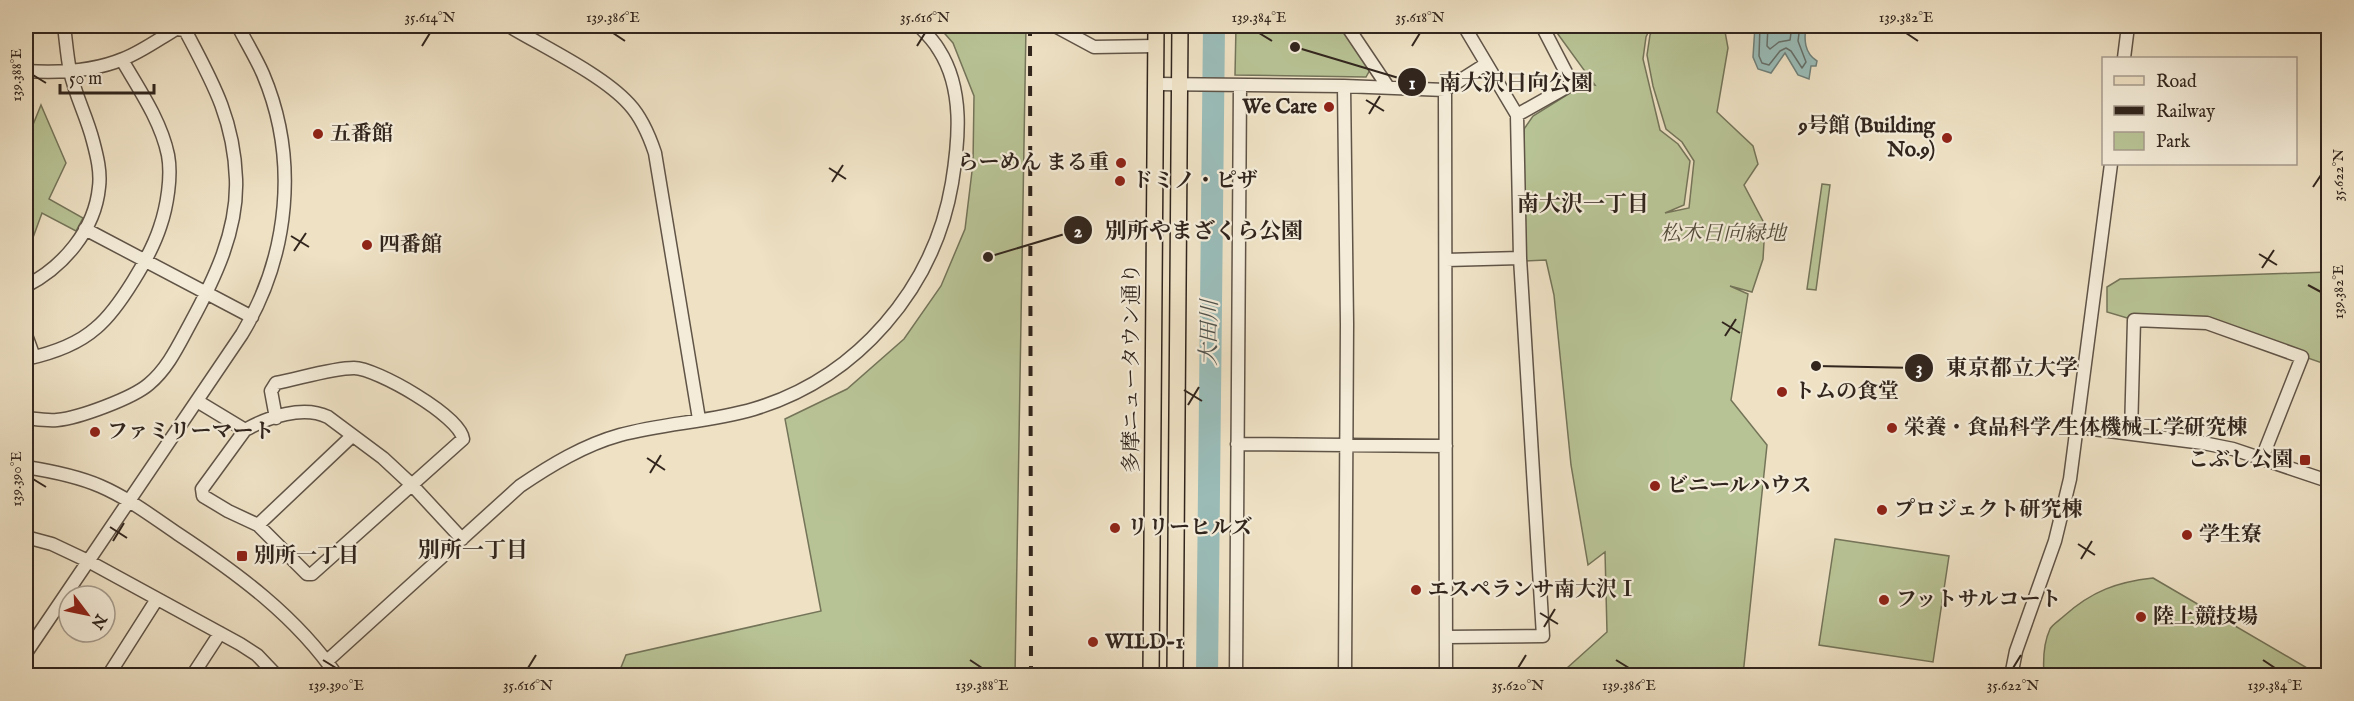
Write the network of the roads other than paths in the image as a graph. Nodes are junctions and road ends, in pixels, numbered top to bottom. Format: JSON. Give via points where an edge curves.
{"nodes":[{"id":1,"x":64,"y":26,"type":"edge"},
{"id":2,"x":238,"y":26,"type":"edge"},
{"id":3,"x":509,"y":26,"type":"edge"},
{"id":4,"x":919,"y":26,"type":"edge"},
{"id":5,"x":1055,"y":26,"type":"edge"},
{"id":6,"x":1156,"y":26,"type":"edge"},
{"id":7,"x":1180,"y":26,"type":"edge"},
{"id":8,"x":1347,"y":26,"type":"edge"},
{"id":9,"x":1464,"y":26,"type":"edge"},
{"id":10,"x":1542,"y":26,"type":"edge"},
{"id":11,"x":2128,"y":26,"type":"edge"},
{"id":12,"x":1155,"y":46,"type":"junction"},
{"id":13,"x":2124,"y":57,"type":"edge"},
{"id":14,"x":122,"y":60,"type":"junction"},
{"id":15,"x":1486,"y":63,"type":"junction"},
{"id":16,"x":26,"y":70,"type":"edge"},
{"id":17,"x":70,"y":72,"type":"junction"},
{"id":18,"x":1156,"y":84,"type":"junction"},
{"id":19,"x":1180,"y":84,"type":"junction"},
{"id":20,"x":1235,"y":85,"type":"junction"},
{"id":21,"x":1344,"y":86,"type":"junction"},
{"id":22,"x":1388,"y":87,"type":"junction"},
{"id":23,"x":1445,"y":90,"type":"junction"},
{"id":24,"x":1517,"y":115,"type":"junction"},
{"id":25,"x":2111,"y":165,"type":"edge"},
{"id":26,"x":85,"y":229,"type":"junction"},
{"id":27,"x":1520,"y":258,"type":"junction"},
{"id":28,"x":145,"y":260,"type":"junction"},
{"id":29,"x":1446,"y":260,"type":"junction"},
{"id":30,"x":26,"y":286,"type":"edge"},
{"id":31,"x":207,"y":292,"type":"junction"},
{"id":32,"x":252,"y":317,"type":"junction"},
{"id":33,"x":26,"y":335,"type":"edge"},
{"id":34,"x":30,"y":358,"type":"edge"},
{"id":35,"x":197,"y":401,"type":"junction"},
{"id":36,"x":26,"y":418,"type":"edge"},
{"id":37,"x":276,"y":418,"type":"junction"},
{"id":38,"x":699,"y":419,"type":"junction"},
{"id":39,"x":2077,"y":427,"type":"junction"},
{"id":40,"x":245,"y":430,"type":"junction"},
{"id":41,"x":2131,"y":433,"type":"junction"},
{"id":42,"x":352,"y":436,"type":"junction"},
{"id":43,"x":1237,"y":444,"type":"junction"},
{"id":44,"x":1346,"y":445,"type":"junction"},
{"id":45,"x":1446,"y":446,"type":"junction"},
{"id":46,"x":2262,"y":459,"type":"junction"},
{"id":47,"x":26,"y":466,"type":"edge"},
{"id":48,"x":2328,"y":481,"type":"edge"},
{"id":49,"x":412,"y":485,"type":"junction"},
{"id":50,"x":129,"y":501,"type":"junction"},
{"id":51,"x":258,"y":525,"type":"junction"},
{"id":52,"x":26,"y":537,"type":"edge"},
{"id":53,"x":462,"y":539,"type":"junction"},
{"id":54,"x":88,"y":561,"type":"junction"},
{"id":55,"x":157,"y":599,"type":"junction"},
{"id":56,"x":220,"y":633,"type":"junction"},
{"id":57,"x":1446,"y":637,"type":"junction"},
{"id":58,"x":26,"y":653,"type":"edge"},
{"id":59,"x":327,"y":661,"type":"junction"},
{"id":60,"x":108,"y":675,"type":"edge"},
{"id":61,"x":192,"y":675,"type":"edge"},
{"id":62,"x":277,"y":675,"type":"edge"},
{"id":63,"x":337,"y":675,"type":"edge"},
{"id":64,"x":1151,"y":675,"type":"edge"},
{"id":65,"x":1175,"y":675,"type":"edge"},
{"id":66,"x":1236,"y":675,"type":"edge"},
{"id":67,"x":1344,"y":675,"type":"edge"},
{"id":68,"x":1446,"y":675,"type":"edge"},
{"id":69,"x":2011,"y":675,"type":"edge"}],
"edges":[{"from":1,"to":17,"type":"street"},
{"from":2,"to":32,"type":"street","via":[[271,97],[285,174],[277,252]]},
{"from":3,"to":38,"type":"street","via":[[620,94],[642,121],[655,153]]},
{"from":4,"to":38,"type":"street","via":[[940,51],[948,70],[958,120],[947,207],[940,233],[918,279],[875,335],[820,380],[754,409]]},
{"from":5,"to":12,"type":"street","via":[[1094,47]]},
{"from":6,"to":12,"type":"main road","name":"多摩ニュータウン通り"},
{"from":7,"to":19,"type":"main road"},
{"from":8,"to":22,"type":"street"},
{"from":9,"to":15,"type":"street"},
{"from":10,"to":24,"type":"street","via":[[1572,84]]},
{"from":11,"to":13,"type":"street"},
{"from":12,"to":18,"type":"main road","name":"多摩ニュータウン通り"},
{"from":14,"to":17,"type":"street"},
{"from":14,"to":28,"type":"street","via":[[158,126],[168,155],[169,184],[160,227]]},
{"from":14,"to":31,"type":"street","via":[[176,29],[185,30],[216,88],[231,131],[236,181],[222,261]]},
{"from":15,"to":23,"type":"street"},
{"from":15,"to":24,"type":"street"},
{"from":16,"to":17,"type":"street"},
{"from":17,"to":26,"type":"street","via":[[93,139],[99,172],[99,188]]},
{"from":18,"to":19,"type":"street"},
{"from":18,"to":64,"type":"main road","name":"多摩ニュータウン通り"},
{"from":19,"to":20,"type":"street"},
{"from":19,"to":65,"type":"main road"},
{"from":20,"to":21,"type":"street"},
{"from":20,"to":43,"type":"street"},
{"from":21,"to":22,"type":"street"},
{"from":21,"to":44,"type":"street"},
{"from":22,"to":23,"type":"street"},
{"from":23,"to":29,"type":"street"},
{"from":24,"to":27,"type":"street"},
{"from":25,"to":39,"type":"street"},
{"from":26,"to":28,"type":"street"},
{"from":26,"to":30,"type":"street","via":[[63,260]]},
{"from":27,"to":29,"type":"street"},
{"from":27,"to":57,"type":"street","via":[[1543,636]]},
{"from":28,"to":31,"type":"street"},
{"from":28,"to":34,"type":"street","via":[[114,309],[94,330],[72,343]]},
{"from":29,"to":45,"type":"street"},
{"from":31,"to":32,"type":"street"},
{"from":31,"to":36,"type":"street","via":[[168,364],[148,385],[135,394],[76,416],[58,420]]},
{"from":32,"to":35,"type":"street"},
{"from":33,"to":34,"type":"street"},
{"from":35,"to":40,"type":"street"},
{"from":35,"to":50,"type":"street"},
{"from":37,"to":40,"type":"street"},
{"from":37,"to":42,"type":"street","via":[[305,411],[320,413]]},
{"from":37,"to":49,"type":"street","via":[[271,391],[276,383],[354,368],[379,375],[450,419],[462,432],[463,439]]},
{"from":38,"to":53,"type":"street","via":[[620,435],[580,450],[520,486]]},
{"from":39,"to":41,"type":"street"},
{"from":39,"to":69,"type":"street","via":[[2064,508]]},
{"from":40,"to":51,"type":"street","via":[[202,489],[203,496]]},
{"from":41,"to":46,"type":"street","via":[[2204,443]]},
{"from":41,"to":46,"type":"street","via":[[2134,320],[2207,323],[2302,357]]},
{"from":42,"to":49,"type":"street"},
{"from":42,"to":51,"type":"street"},
{"from":43,"to":44,"type":"street"},
{"from":43,"to":66,"type":"street"},
{"from":44,"to":45,"type":"street"},
{"from":44,"to":67,"type":"street"},
{"from":45,"to":57,"type":"street"},
{"from":46,"to":48,"type":"street"},
{"from":47,"to":50,"type":"street","via":[[79,479]]},
{"from":49,"to":51,"type":"street","via":[[312,574],[307,574]]},
{"from":49,"to":53,"type":"street"},
{"from":50,"to":54,"type":"street"},
{"from":50,"to":59,"type":"street","via":[[234,571],[289,620]]},
{"from":52,"to":54,"type":"street","via":[[52,543]]},
{"from":53,"to":59,"type":"street"},
{"from":54,"to":55,"type":"street"},
{"from":54,"to":58,"type":"street"},
{"from":55,"to":56,"type":"street"},
{"from":55,"to":60,"type":"street"},
{"from":56,"to":61,"type":"street"},
{"from":56,"to":62,"type":"street","via":[[257,655]]},
{"from":57,"to":68,"type":"street"},
{"from":59,"to":63,"type":"street"}]}
